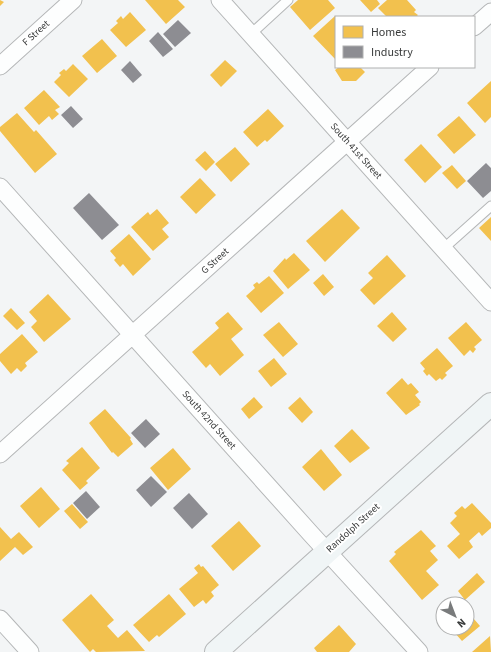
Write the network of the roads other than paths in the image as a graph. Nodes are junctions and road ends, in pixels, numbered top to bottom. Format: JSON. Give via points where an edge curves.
{"nodes":[{"id":1,"x":73,"y":0,"type":"edge"},
{"id":2,"x":220,"y":0,"type":"edge"},
{"id":3,"x":288,"y":0,"type":"edge"},
{"id":4,"x":491,"y":12,"type":"edge"},
{"id":5,"x":475,"y":26,"type":"edge"},
{"id":6,"x":250,"y":34,"type":"junction"},
{"id":7,"x":0,"y":66,"type":"edge"},
{"id":8,"x":429,"y":68,"type":"edge"},
{"id":9,"x":347,"y":142,"type":"junction"},
{"id":10,"x":0,"y":187,"type":"edge"},
{"id":11,"x":491,"y":206,"type":"edge"},
{"id":12,"x":443,"y":249,"type":"junction"},
{"id":13,"x":491,"y":302,"type":"edge"},
{"id":14,"x":132,"y":335,"type":"junction"},
{"id":15,"x":491,"y":404,"type":"edge"},
{"id":16,"x":0,"y":454,"type":"edge"},
{"id":17,"x":327,"y":552,"type":"junction"},
{"id":18,"x":0,"y":619,"type":"edge"},
{"id":19,"x":30,"y":652,"type":"edge"},
{"id":20,"x":216,"y":652,"type":"edge"},
{"id":21,"x":419,"y":652,"type":"edge"}],
"edges":[{"from":1,"to":7,"type":"street","name":"F Street"},
{"from":2,"to":6,"type":"street","name":"South 41st Street"},
{"from":3,"to":6,"type":"lane"},
{"from":4,"to":5,"type":"street"},
{"from":6,"to":9,"type":"street","name":"South 41st Street"},
{"from":8,"to":9,"type":"street","name":"G Street"},
{"from":9,"to":12,"type":"street","name":"South 41st Street"},
{"from":9,"to":14,"type":"street","name":"G Street"},
{"from":10,"to":14,"type":"street","name":"South 42nd Street"},
{"from":11,"to":12,"type":"lane"},
{"from":12,"to":13,"type":"street","name":"South 41st Street"},
{"from":14,"to":16,"type":"street","name":"G Street"},
{"from":14,"to":17,"type":"street","name":"South 42nd Street"},
{"from":15,"to":17,"type":"main road","name":"Randolph Street"},
{"from":17,"to":20,"type":"main road","name":"Randolph Street"},
{"from":17,"to":21,"type":"street","name":"South 42nd Street"},
{"from":18,"to":19,"type":"street"}]}
